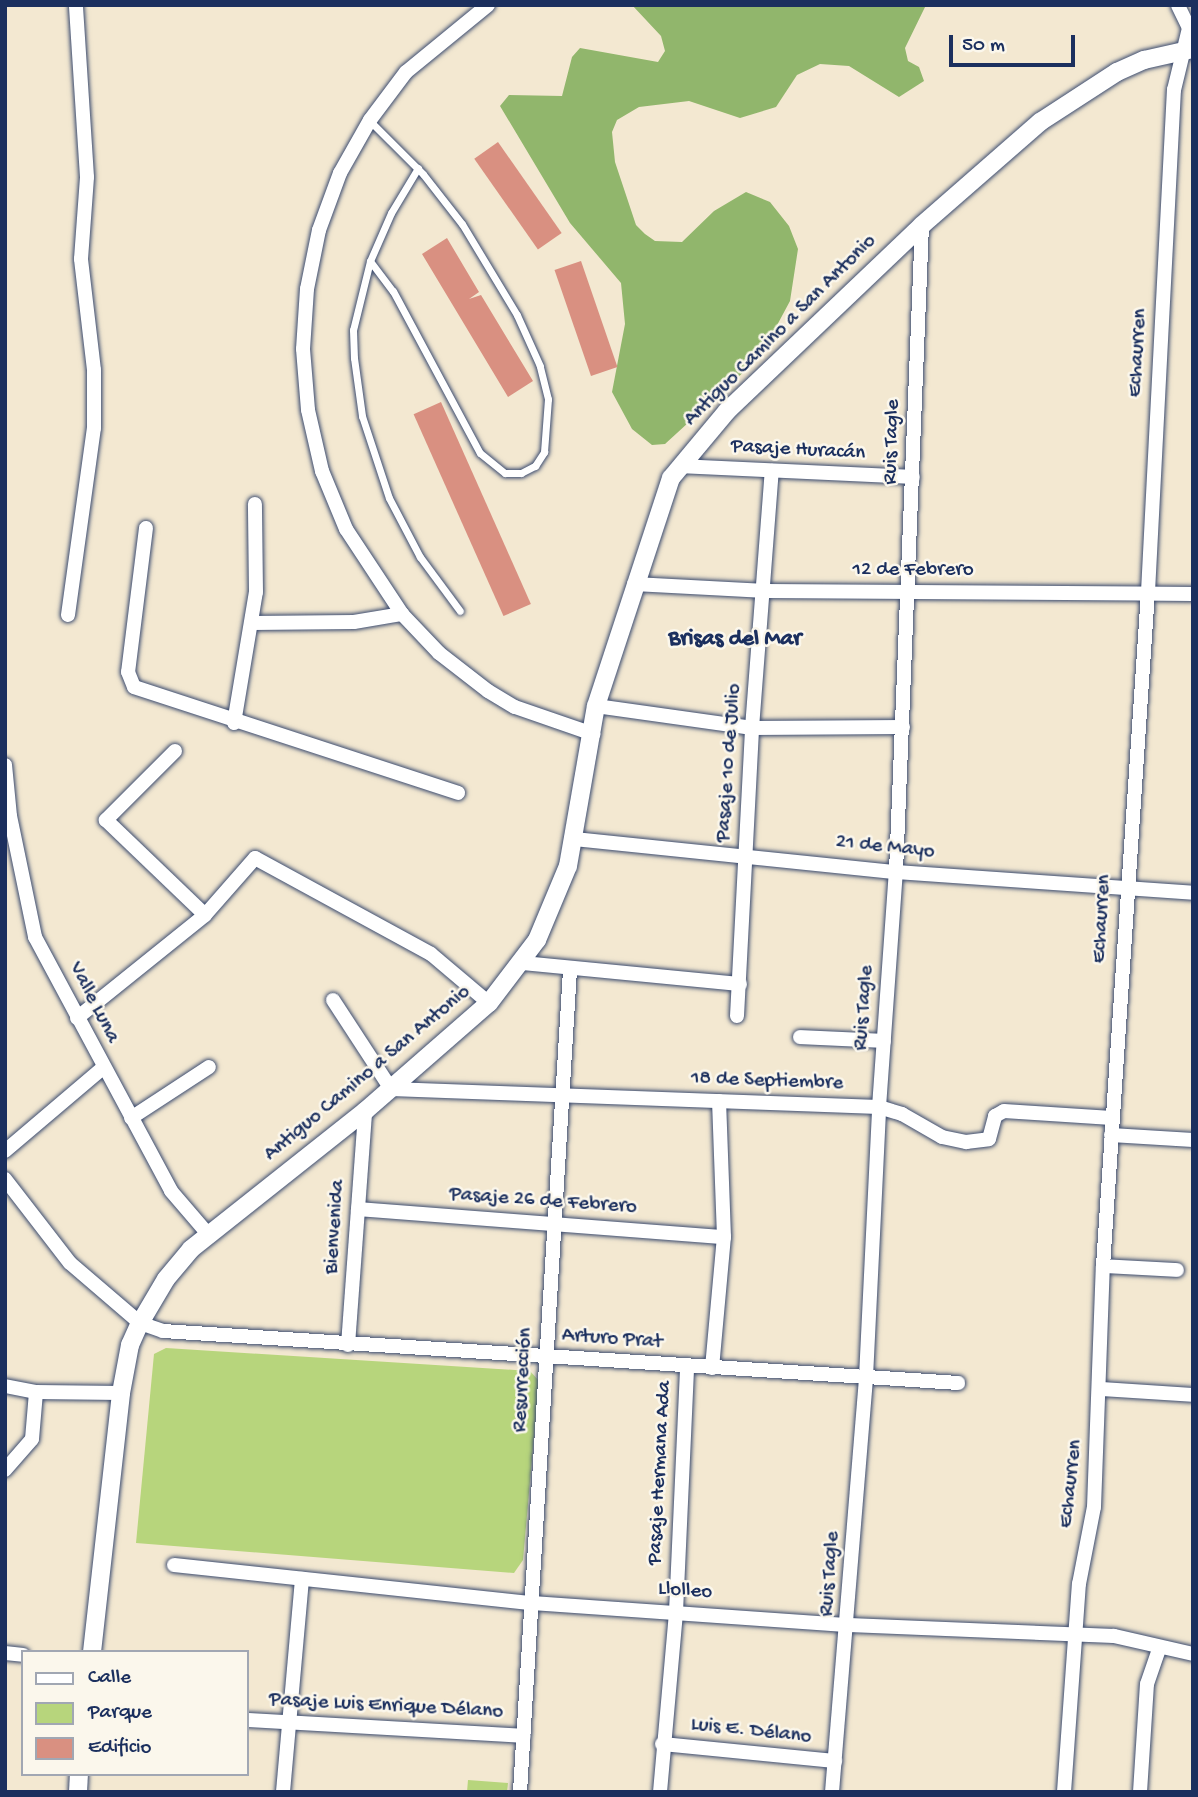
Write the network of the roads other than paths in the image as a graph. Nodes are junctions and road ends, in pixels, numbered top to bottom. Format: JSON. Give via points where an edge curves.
{"nodes":[{"id":1,"x":76,"y":5,"type":"edge"},
{"id":2,"x":488,"y":5,"type":"edge"},
{"id":3,"x":1178,"y":5,"type":"edge"},
{"id":4,"x":1190,"y":49,"type":"edge"},
{"id":5,"x":370,"y":120,"type":"junction"},
{"id":6,"x":418,"y":168,"type":"junction"},
{"id":7,"x":922,"y":225,"type":"junction"},
{"id":8,"x":370,"y":261,"type":"junction"},
{"id":9,"x":680,"y":466,"type":"junction"},
{"id":10,"x":772,"y":471,"type":"junction"},
{"id":11,"x":913,"y":477,"type":"junction"},
{"id":12,"x":255,"y":504,"type":"dead end"},
{"id":13,"x":145,"y":528,"type":"dead end"},
{"id":14,"x":634,"y":584,"type":"junction"},
{"id":15,"x":766,"y":592,"type":"junction"},
{"id":16,"x":909,"y":592,"type":"junction"},
{"id":17,"x":1148,"y":592,"type":"junction"},
{"id":18,"x":1193,"y":594,"type":"edge"},
{"id":19,"x":460,"y":611,"type":"dead end"},
{"id":20,"x":402,"y":614,"type":"junction"},
{"id":21,"x":68,"y":615,"type":"dead end"},
{"id":22,"x":252,"y":623,"type":"junction"},
{"id":23,"x":596,"y":706,"type":"junction"},
{"id":24,"x":234,"y":723,"type":"junction"},
{"id":25,"x":903,"y":727,"type":"junction"},
{"id":26,"x":752,"y":728,"type":"junction"},
{"id":27,"x":593,"y":734,"type":"junction"},
{"id":28,"x":175,"y":751,"type":"dead end"},
{"id":29,"x":5,"y":765,"type":"edge"},
{"id":30,"x":458,"y":793,"type":"dead end"},
{"id":31,"x":574,"y":839,"type":"junction"},
{"id":32,"x":744,"y":855,"type":"junction"},
{"id":33,"x":896,"y":872,"type":"junction"},
{"id":34,"x":1125,"y":889,"type":"junction"},
{"id":35,"x":1193,"y":893,"type":"edge"},
{"id":36,"x":205,"y":915,"type":"junction"},
{"id":37,"x":522,"y":963,"type":"junction"},
{"id":38,"x":570,"y":970,"type":"junction"},
{"id":39,"x":740,"y":984,"type":"junction"},
{"id":40,"x":334,"y":1000,"type":"dead end"},
{"id":41,"x":489,"y":1003,"type":"junction"},
{"id":42,"x":737,"y":1016,"type":"dead end"},
{"id":43,"x":77,"y":1018,"type":"junction"},
{"id":44,"x":800,"y":1037,"type":"dead end"},
{"id":45,"x":884,"y":1041,"type":"junction"},
{"id":46,"x":209,"y":1067,"type":"dead end"},
{"id":47,"x":103,"y":1068,"type":"junction"},
{"id":48,"x":391,"y":1089,"type":"junction"},
{"id":49,"x":562,"y":1095,"type":"junction"},
{"id":50,"x":719,"y":1101,"type":"junction"},
{"id":51,"x":879,"y":1107,"type":"junction"},
{"id":52,"x":365,"y":1111,"type":"junction"},
{"id":53,"x":131,"y":1118,"type":"junction"},
{"id":54,"x":1112,"y":1118,"type":"junction"},
{"id":55,"x":1111,"y":1135,"type":"junction"},
{"id":56,"x":1193,"y":1140,"type":"edge"},
{"id":57,"x":5,"y":1151,"type":"edge"},
{"id":58,"x":5,"y":1179,"type":"edge"},
{"id":59,"x":358,"y":1209,"type":"junction"},
{"id":60,"x":554,"y":1224,"type":"junction"},
{"id":61,"x":208,"y":1234,"type":"junction"},
{"id":62,"x":724,"y":1237,"type":"junction"},
{"id":63,"x":1103,"y":1266,"type":"junction"},
{"id":64,"x":1177,"y":1270,"type":"dead end"},
{"id":65,"x":140,"y":1323,"type":"junction"},
{"id":66,"x":348,"y":1345,"type":"junction"},
{"id":67,"x":547,"y":1357,"type":"junction"},
{"id":68,"x":687,"y":1366,"type":"junction"},
{"id":69,"x":712,"y":1368,"type":"junction"},
{"id":70,"x":866,"y":1377,"type":"junction"},
{"id":71,"x":958,"y":1383,"type":"dead end"},
{"id":72,"x":5,"y":1387,"type":"edge"},
{"id":73,"x":1101,"y":1390,"type":"junction"},
{"id":74,"x":36,"y":1392,"type":"junction"},
{"id":75,"x":121,"y":1393,"type":"junction"},
{"id":76,"x":1193,"y":1395,"type":"edge"},
{"id":77,"x":5,"y":1470,"type":"edge"},
{"id":78,"x":174,"y":1565,"type":"dead end"},
{"id":79,"x":302,"y":1579,"type":"junction"},
{"id":80,"x":532,"y":1603,"type":"junction"},
{"id":81,"x":676,"y":1612,"type":"junction"},
{"id":82,"x":849,"y":1625,"type":"junction"},
{"id":83,"x":1075,"y":1635,"type":"junction"},
{"id":84,"x":1159,"y":1649,"type":"junction"},
{"id":85,"x":92,"y":1650,"type":"edge"},
{"id":86,"x":1193,"y":1654,"type":"edge"},
{"id":87,"x":248,"y":1720,"type":"edge"},
{"id":88,"x":289,"y":1723,"type":"junction"},
{"id":89,"x":524,"y":1736,"type":"junction"},
{"id":90,"x":662,"y":1744,"type":"junction"},
{"id":91,"x":835,"y":1761,"type":"junction"},
{"id":92,"x":283,"y":1792,"type":"edge"},
{"id":93,"x":520,"y":1792,"type":"edge"},
{"id":94,"x":660,"y":1792,"type":"edge"},
{"id":95,"x":832,"y":1792,"type":"edge"},
{"id":96,"x":1064,"y":1792,"type":"edge"},
{"id":97,"x":1140,"y":1792,"type":"edge"}],
"edges":[{"from":1,"to":21,"type":"street","via":[[87,177],[81,259],[94,370],[94,428]]},
{"from":2,"to":5,"type":"street","via":[[406,72]]},
{"from":3,"to":4,"type":"street","via":[[1189,28]]},
{"from":4,"to":7,"type":"street","name":"Antiguo Camino a San Antonio","via":[[1144,60],[1073,98]]},
{"from":4,"to":17,"type":"street","name":"Echaurren","via":[[1174,90]]},
{"from":5,"to":6,"type":"lane"},
{"from":5,"to":20,"type":"street","via":[[340,173],[314,249],[304,319],[304,379],[314,441],[333,500],[360,556]]},
{"from":6,"to":8,"type":"lane"},
{"from":6,"to":8,"type":"lane","via":[[480,250],[540,366],[549,414],[544,452],[535,466],[521,473],[505,473],[480,453],[393,291]]},
{"from":7,"to":9,"type":"street","name":"Antiguo Camino a San Antonio","via":[[727,411]]},
{"from":7,"to":11,"type":"street","name":"Ruis Tagle"},
{"from":8,"to":19,"type":"lane","via":[[353,330],[357,387],[369,443],[403,528]]},
{"from":9,"to":10,"type":"street","name":"Pasaje Huracán"},
{"from":9,"to":14,"type":"street","name":"Antiguo Camino a San Antonio","via":[[660,503]]},
{"from":10,"to":11,"type":"street","name":"Pasaje Huracán"},
{"from":10,"to":15,"type":"street","name":"Pasaje 10 de Julio"},
{"from":11,"to":16,"type":"street","name":"Ruis Tagle"},
{"from":12,"to":22,"type":"street","via":[[258,562]]},
{"from":13,"to":24,"type":"street","via":[[128,672],[131,683],[138,691]]},
{"from":14,"to":15,"type":"street","name":"12 de Febrero"},
{"from":14,"to":23,"type":"street","name":"Antiguo Camino a San Antonio"},
{"from":15,"to":16,"type":"street","name":"12 de Febrero"},
{"from":15,"to":26,"type":"street","name":"Pasaje 10 de Julio"},
{"from":16,"to":17,"type":"street","name":"12 de Febrero"},
{"from":16,"to":25,"type":"street","name":"Ruis Tagle"},
{"from":17,"to":18,"type":"street","name":"12 de Febrero"},
{"from":17,"to":34,"type":"street","name":"Echaurren"},
{"from":20,"to":22,"type":"street","via":[[354,622]]},
{"from":20,"to":27,"type":"street","via":[[439,653],[488,691],[515,707]]},
{"from":22,"to":24,"type":"street"},
{"from":23,"to":26,"type":"street"},
{"from":23,"to":27,"type":"street","name":"Antiguo Camino a San Antonio"},
{"from":24,"to":30,"type":"street"},
{"from":25,"to":26,"type":"street"},
{"from":25,"to":33,"type":"street","name":"Ruis Tagle"},
{"from":26,"to":32,"type":"street","name":"Pasaje 10 de Julio"},
{"from":27,"to":31,"type":"street","name":"Antiguo Camino a San Antonio"},
{"from":28,"to":36,"type":"street","via":[[106,820]]},
{"from":29,"to":43,"type":"street","name":"Valle Luna","via":[[10,816],[35,937]]},
{"from":31,"to":32,"type":"street","name":"21 de Mayo"},
{"from":31,"to":37,"type":"street","name":"Antiguo Camino a San Antonio","via":[[550,917]]},
{"from":32,"to":33,"type":"street","name":"21 de Mayo"},
{"from":32,"to":39,"type":"street","name":"Pasaje 10 de Julio"},
{"from":33,"to":34,"type":"street","name":"21 de Mayo"},
{"from":33,"to":45,"type":"street","name":"Ruis Tagle"},
{"from":34,"to":35,"type":"street","name":"21 de Mayo"},
{"from":34,"to":54,"type":"street","name":"Echaurren"},
{"from":36,"to":41,"type":"street","via":[[255,858],[431,954]]},
{"from":36,"to":43,"type":"street"},
{"from":37,"to":38,"type":"street"},
{"from":37,"to":41,"type":"street","name":"Antiguo Camino a San Antonio"},
{"from":38,"to":39,"type":"street"},
{"from":38,"to":49,"type":"street","name":"Resurrección"},
{"from":39,"to":42,"type":"street","name":"Pasaje 10 de Julio"},
{"from":40,"to":48,"type":"street"},
{"from":41,"to":48,"type":"street","name":"Antiguo Camino a San Antonio"},
{"from":43,"to":47,"type":"street","name":"Valle Luna"},
{"from":44,"to":45,"type":"street"},
{"from":45,"to":51,"type":"street","name":"Ruis Tagle"},
{"from":46,"to":53,"type":"street"},
{"from":47,"to":53,"type":"street","name":"Valle Luna"},
{"from":47,"to":57,"type":"street"},
{"from":48,"to":49,"type":"street","name":"18 de Septiembre"},
{"from":48,"to":52,"type":"street","name":"Antiguo Camino a San Antonio"},
{"from":49,"to":50,"type":"street","name":"18 de Septiembre"},
{"from":49,"to":60,"type":"street","name":"Resurrección"},
{"from":50,"to":51,"type":"street","name":"18 de Septiembre"},
{"from":50,"to":62,"type":"street"},
{"from":51,"to":54,"type":"street","name":"18 de Septiembre","via":[[909,1117],[942,1137],[966,1142],[989,1139],[995,1116],[1004,1111]]},
{"from":51,"to":70,"type":"street","name":"Ruis Tagle"},
{"from":52,"to":59,"type":"street","name":"Bienvenida"},
{"from":52,"to":61,"type":"street","name":"Antiguo Camino a San Antonio"},
{"from":53,"to":61,"type":"street","name":"Valle Luna","via":[[171,1191]]},
{"from":54,"to":55,"type":"street","name":"Echaurren"},
{"from":55,"to":56,"type":"street"},
{"from":55,"to":63,"type":"street","name":"Echaurren"},
{"from":58,"to":65,"type":"street","via":[[70,1263]]},
{"from":59,"to":60,"type":"street","name":"Pasaje 26 de Febrero"},
{"from":59,"to":66,"type":"street","name":"Bienvenida"},
{"from":60,"to":62,"type":"street","name":"Pasaje 26 de Febrero"},
{"from":60,"to":67,"type":"street","name":"Resurrección"},
{"from":61,"to":65,"type":"street","name":"Antiguo Camino a San Antonio","via":[[166,1279]]},
{"from":62,"to":69,"type":"street"},
{"from":63,"to":64,"type":"street"},
{"from":63,"to":73,"type":"street","name":"Echaurren"},
{"from":65,"to":66,"type":"street","name":"Arturo Prat","via":[[187,1335]]},
{"from":65,"to":75,"type":"street","name":"Antiguo Camino a San Antonio","via":[[130,1345]]},
{"from":66,"to":67,"type":"street","name":"Arturo Prat"},
{"from":67,"to":68,"type":"street","name":"Arturo Prat"},
{"from":67,"to":80,"type":"street","name":"Resurrección"},
{"from":68,"to":69,"type":"street","name":"Arturo Prat"},
{"from":68,"to":81,"type":"street","name":"Pasaje Hermana Ada"},
{"from":69,"to":70,"type":"street","name":"Arturo Prat"},
{"from":70,"to":71,"type":"street","name":"Arturo Prat"},
{"from":70,"to":82,"type":"street","name":"Ruis Tagle"},
{"from":72,"to":74,"type":"street"},
{"from":73,"to":76,"type":"street"},
{"from":73,"to":83,"type":"street","name":"Echaurren","via":[[1094,1507],[1079,1584]]},
{"from":74,"to":75,"type":"street"},
{"from":74,"to":77,"type":"street","via":[[32,1438]]},
{"from":75,"to":85,"type":"street","name":"Antiguo Camino a San Antonio"},
{"from":78,"to":79,"type":"street","name":"Llolleo"},
{"from":79,"to":80,"type":"street","name":"Llolleo"},
{"from":79,"to":88,"type":"street"},
{"from":80,"to":81,"type":"street","name":"Llolleo"},
{"from":80,"to":89,"type":"street","name":"Resurrección"},
{"from":81,"to":82,"type":"street","name":"Llolleo"},
{"from":81,"to":90,"type":"street","name":"Pasaje Hermana Ada"},
{"from":82,"to":83,"type":"street","name":"Llolleo"},
{"from":82,"to":91,"type":"street","name":"Ruis Tagle"},
{"from":83,"to":84,"type":"street","name":"Llolleo","via":[[1114,1636]]},
{"from":83,"to":96,"type":"street","name":"Echaurren"},
{"from":84,"to":86,"type":"street","name":"Llolleo"},
{"from":84,"to":97,"type":"street","via":[[1147,1684]]},
{"from":87,"to":88,"type":"street","name":"Pasaje Luis Enrique Délano"},
{"from":88,"to":89,"type":"street","name":"Pasaje Luis Enrique Délano"},
{"from":88,"to":92,"type":"street"},
{"from":89,"to":93,"type":"street","name":"Resurrección"},
{"from":90,"to":91,"type":"street","name":"Luis E. Délano"},
{"from":90,"to":94,"type":"street","name":"Pasaje Hermana Ada"},
{"from":91,"to":95,"type":"street","name":"Ruis Tagle"}]}
